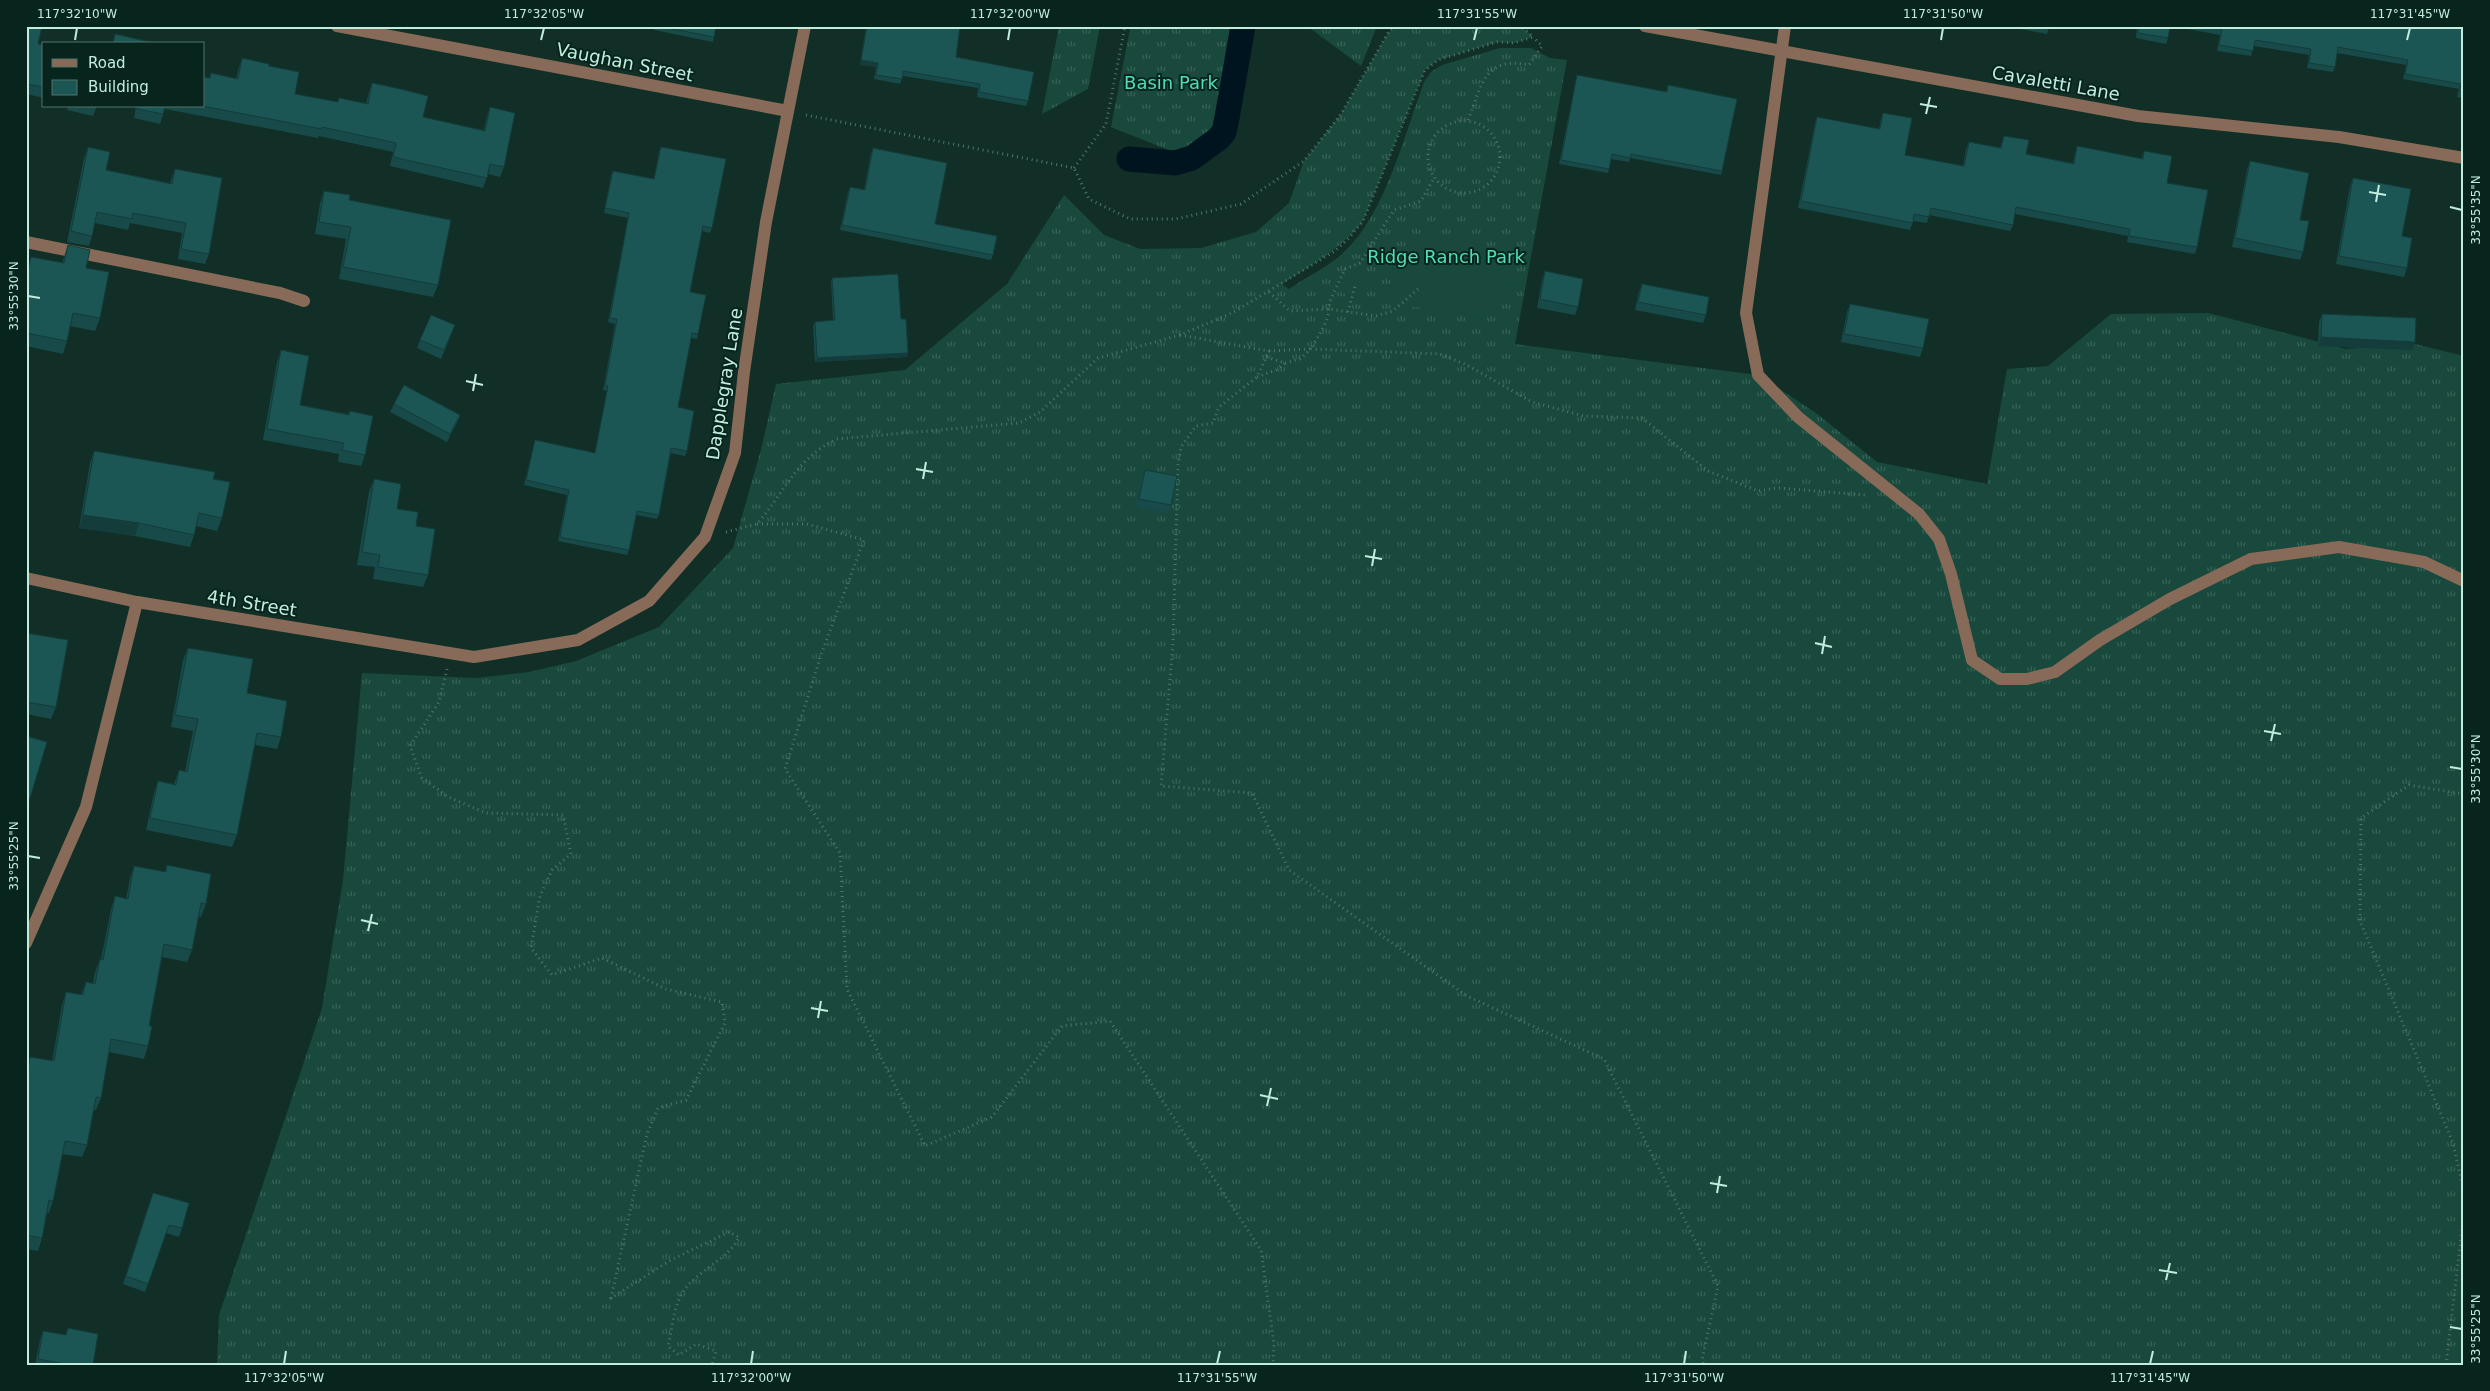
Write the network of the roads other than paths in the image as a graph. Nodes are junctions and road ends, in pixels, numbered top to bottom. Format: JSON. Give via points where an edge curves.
{"nodes":[{"id":1,"x":337,"y":26,"type":"edge"},
{"id":2,"x":805,"y":26,"type":"edge"},
{"id":3,"x":1645,"y":26,"type":"edge"},
{"id":4,"x":1785,"y":26,"type":"edge"},
{"id":5,"x":1780,"y":51,"type":"junction"},
{"id":6,"x":788,"y":111,"type":"junction"},
{"id":7,"x":2464,"y":158,"type":"edge"},
{"id":8,"x":26,"y":242,"type":"edge"},
{"id":9,"x":304,"y":301,"type":"dead end"},
{"id":10,"x":26,"y":578,"type":"edge"},
{"id":11,"x":2464,"y":581,"type":"edge"},
{"id":12,"x":137,"y":602,"type":"junction"},
{"id":13,"x":474,"y":657,"type":"joint"},
{"id":14,"x":26,"y":943,"type":"edge"}],
"edges":[{"from":1,"to":6,"type":"street","name":"Vaughan Street"},
{"from":2,"to":6,"type":"street","name":"Dapplegray Lane"},
{"from":3,"to":5,"type":"street","name":"Cavaletti Lane"},
{"from":4,"to":5,"type":"street"},
{"from":5,"to":7,"type":"street","name":"Cavaletti Lane","via":[[2138,116],[2339,137]]},
{"from":5,"to":11,"type":"street","via":[[1746,313],[1758,375],[1798,417],[1919,514],[1938,539],[1951,574],[1972,660],[2000,679],[2028,679],[2055,672],[2100,640],[2162,604],[2251,559],[2339,547],[2424,562]]},
{"from":6,"to":13,"type":"street","name":"Dapplegray Lane","via":[[766,222],[735,453],[705,537],[649,601],[578,640]]},
{"from":8,"to":9,"type":"street","via":[[280,293]]},
{"from":10,"to":12,"type":"street","name":"4th Street"},
{"from":12,"to":13,"type":"street","name":"4th Street"},
{"from":12,"to":14,"type":"street","via":[[86,808]]}]}
